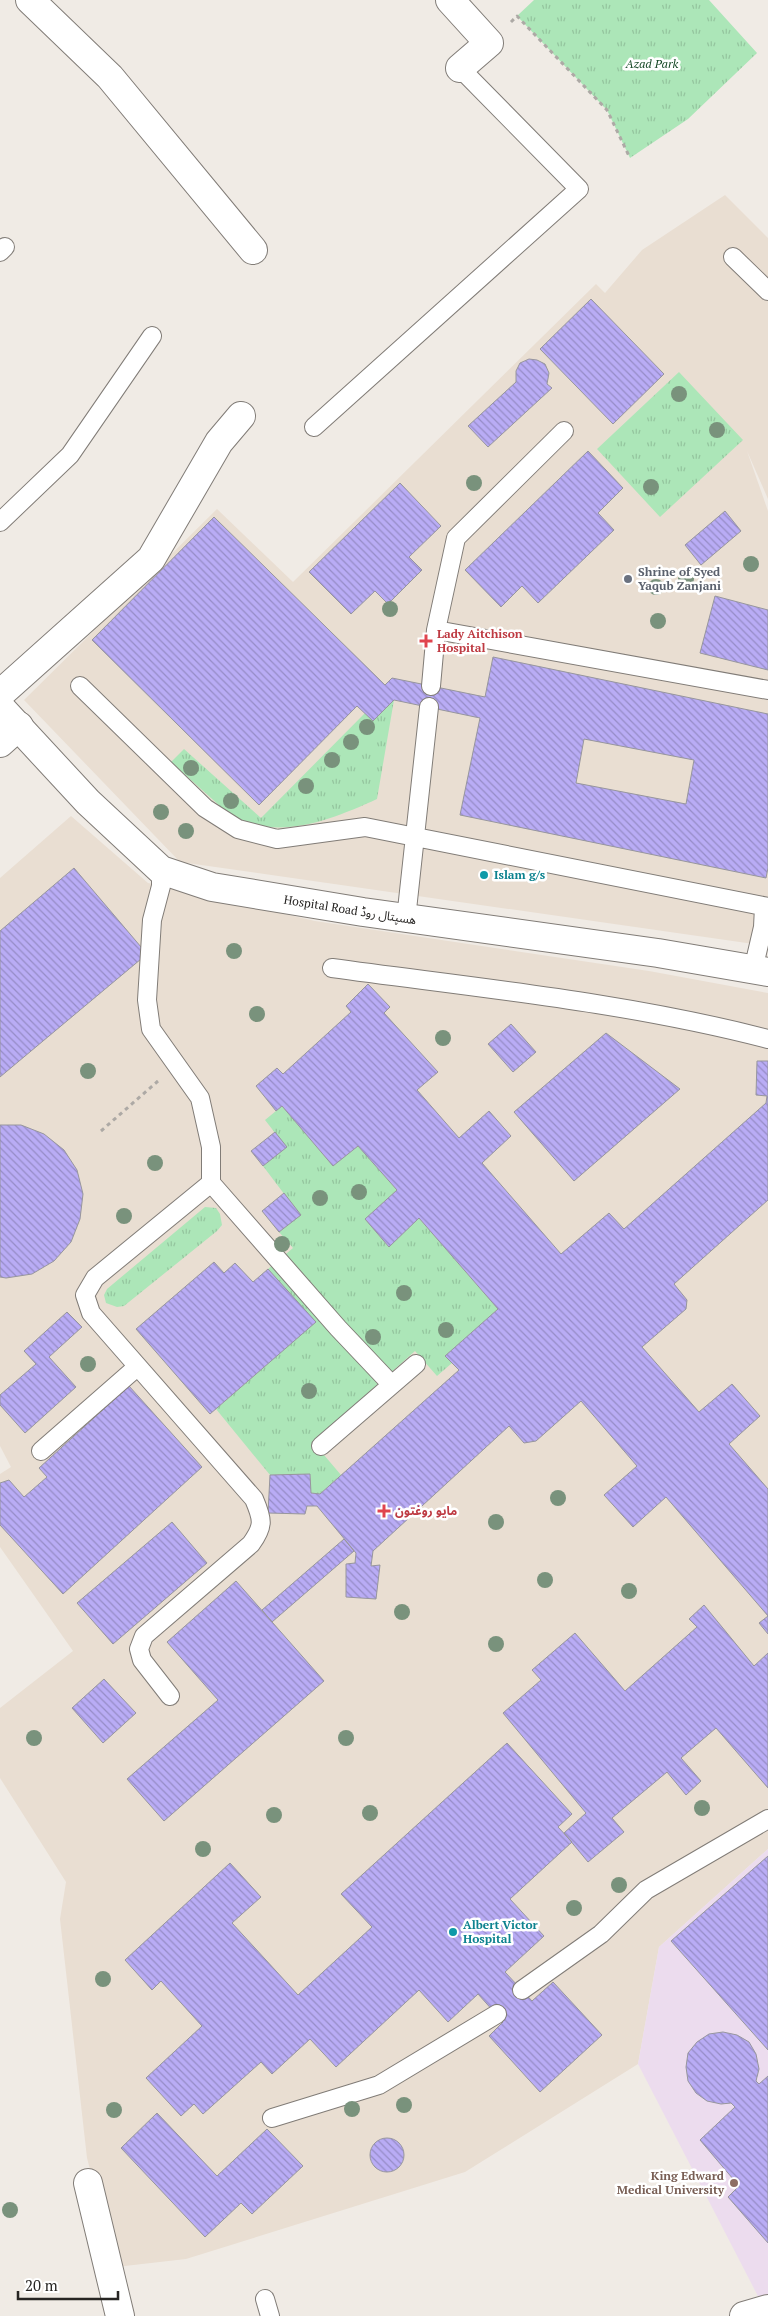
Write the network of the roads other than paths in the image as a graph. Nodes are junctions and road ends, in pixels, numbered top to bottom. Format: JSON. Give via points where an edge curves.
{"nodes":[{"id":1,"x":30,"y":0,"type":"edge"},
{"id":2,"x":450,"y":0,"type":"edge"},
{"id":3,"x":460,"y":68,"type":"joint"},
{"id":4,"x":253,"y":250,"type":"dead end"},
{"id":5,"x":733,"y":257,"type":"dead end"},
{"id":6,"x":768,"y":291,"type":"edge"},
{"id":7,"x":152,"y":336,"type":"dead end"},
{"id":8,"x":241,"y":416,"type":"dead end"},
{"id":9,"x":314,"y":427,"type":"dead end"},
{"id":10,"x":564,"y":431,"type":"dead end"},
{"id":11,"x":0,"y":522,"type":"edge"},
{"id":12,"x":436,"y":630,"type":"junction"},
{"id":13,"x":80,"y":686,"type":"dead end"},
{"id":14,"x":431,"y":686,"type":"dead end"},
{"id":15,"x":768,"y":690,"type":"edge"},
{"id":16,"x":0,"y":694,"type":"edge"},
{"id":17,"x":0,"y":707,"type":"edge"},
{"id":18,"x":429,"y":707,"type":"dead end"},
{"id":19,"x":9,"y":735,"type":"edge"},
{"id":20,"x":415,"y":838,"type":"junction"},
{"id":21,"x":161,"y":870,"type":"junction"},
{"id":22,"x":766,"y":907,"type":"edge"},
{"id":23,"x":406,"y":919,"type":"junction"},
{"id":24,"x":332,"y":968,"type":"dead end"},
{"id":25,"x":761,"y":971,"type":"edge"},
{"id":26,"x":768,"y":1039,"type":"edge"},
{"id":27,"x":211,"y":1183,"type":"junction"},
{"id":28,"x":416,"y":1364,"type":"dead end"},
{"id":29,"x":137,"y":1367,"type":"junction"},
{"id":30,"x":391,"y":1384,"type":"junction"},
{"id":31,"x":321,"y":1446,"type":"dead end"},
{"id":32,"x":42,"y":1451,"type":"dead end"},
{"id":33,"x":170,"y":1696,"type":"dead end"},
{"id":34,"x":768,"y":1819,"type":"edge"},
{"id":35,"x":522,"y":1990,"type":"dead end"},
{"id":36,"x":497,"y":2014,"type":"dead end"},
{"id":37,"x":272,"y":2118,"type":"dead end"},
{"id":38,"x":88,"y":2182,"type":"dead end"},
{"id":39,"x":265,"y":2299,"type":"dead end"},
{"id":40,"x":768,"y":2309,"type":"edge"},
{"id":41,"x":120,"y":2316,"type":"edge"},
{"id":42,"x":270,"y":2316,"type":"edge"},
{"id":43,"x":744,"y":2316,"type":"edge"}],
"edges":[{"from":1,"to":4,"type":"street","via":[[110,77]]},
{"from":2,"to":3,"type":"street","via":[[489,43]]},
{"from":3,"to":9,"type":"lane","via":[[580,189]]},
{"from":5,"to":6,"type":"lane"},
{"from":7,"to":11,"type":"lane","via":[[70,456]]},
{"from":8,"to":16,"type":"street","via":[[219,442],[151,558]]},
{"from":10,"to":12,"type":"lane","via":[[456,538]]},
{"from":12,"to":14,"type":"lane"},
{"from":12,"to":15,"type":"lane"},
{"from":13,"to":20,"type":"lane","via":[[205,808],[238,829],[278,839],[365,827]]},
{"from":17,"to":19,"type":"street","name":"Hospital Road ھسپتال روڈ"},
{"from":18,"to":20,"type":"lane"},
{"from":19,"to":21,"type":"street","name":"Hospital Road ھسپتال روڈ"},
{"from":20,"to":22,"type":"lane"},
{"from":20,"to":23,"type":"lane"},
{"from":21,"to":23,"type":"street","name":"Hospital Road ھسپتال روڈ","via":[[212,887]]},
{"from":21,"to":27,"type":"lane","via":[[161,886],[152,920],[147,1000],[151,1029],[200,1098],[211,1147]]},
{"from":22,"to":25,"type":"lane"},
{"from":23,"to":25,"type":"street","name":"Hospital Road ھسپتال روڈ"},
{"from":24,"to":26,"type":"lane","via":[[600,1005],[706,1023]]},
{"from":27,"to":29,"type":"lane","via":[[95,1278],[85,1295],[91,1313]]},
{"from":27,"to":30,"type":"lane"},
{"from":28,"to":30,"type":"lane"},
{"from":29,"to":32,"type":"lane"},
{"from":29,"to":33,"type":"lane","via":[[254,1499],[261,1514],[261,1530],[251,1544],[144,1636],[139,1649],[142,1660]]},
{"from":30,"to":31,"type":"lane"},
{"from":34,"to":35,"type":"lane","via":[[646,1890],[601,1934]]},
{"from":36,"to":37,"type":"lane","via":[[378,2085]]},
{"from":38,"to":41,"type":"street"},
{"from":39,"to":42,"type":"lane"},
{"from":40,"to":43,"type":"street"}]}
